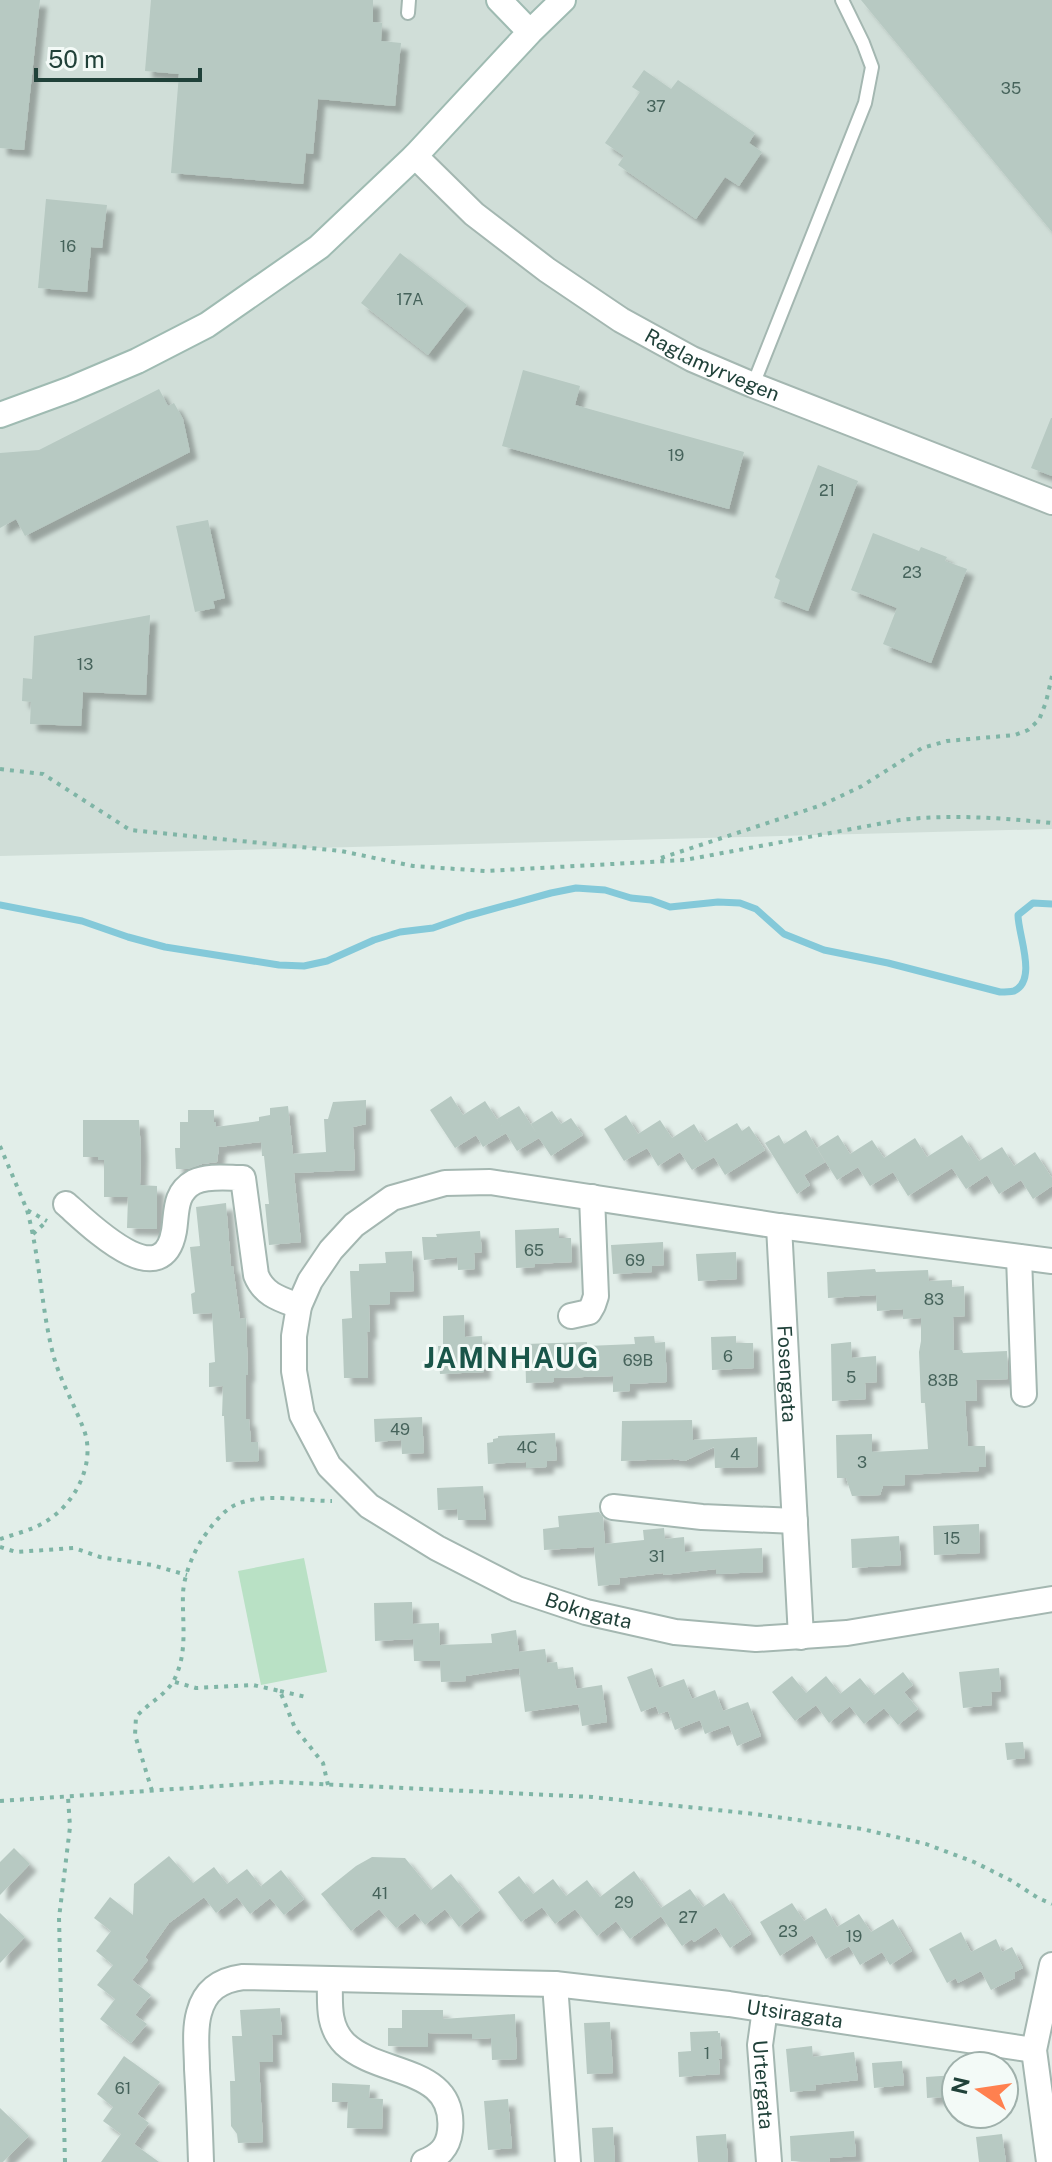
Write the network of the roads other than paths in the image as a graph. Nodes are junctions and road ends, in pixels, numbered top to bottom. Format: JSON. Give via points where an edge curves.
{"nodes":[{"id":1,"x":499,"y":0,"type":"edge"},
{"id":2,"x":563,"y":0,"type":"edge"},
{"id":3,"x":842,"y":0,"type":"edge"},
{"id":4,"x":530,"y":32,"type":"junction"},
{"id":5,"x":415,"y":156,"type":"junction"},
{"id":6,"x":753,"y":385,"type":"junction"},
{"id":7,"x":0,"y":415,"type":"edge"},
{"id":8,"x":1052,"y":502,"type":"edge"},
{"id":9,"x":592,"y":1197,"type":"junction"},
{"id":10,"x":66,"y":1204,"type":"dead end"},
{"id":11,"x":779,"y":1226,"type":"junction"},
{"id":12,"x":1019,"y":1257,"type":"junction"},
{"id":13,"x":1052,"y":1261,"type":"edge"},
{"id":14,"x":299,"y":1306,"type":"junction"},
{"id":15,"x":571,"y":1316,"type":"dead end"},
{"id":16,"x":1024,"y":1394,"type":"dead end"},
{"id":17,"x":613,"y":1507,"type":"dead end"},
{"id":18,"x":795,"y":1521,"type":"junction"},
{"id":19,"x":1052,"y":1599,"type":"edge"},
{"id":20,"x":801,"y":1637,"type":"junction"},
{"id":21,"x":1052,"y":1965,"type":"edge"},
{"id":22,"x":330,"y":1979,"type":"junction"},
{"id":23,"x":555,"y":1984,"type":"junction"},
{"id":24,"x":765,"y":2009,"type":"junction"},
{"id":25,"x":1034,"y":2050,"type":"junction"},
{"id":26,"x":201,"y":2162,"type":"edge"},
{"id":27,"x":424,"y":2162,"type":"edge"},
{"id":28,"x":568,"y":2162,"type":"edge"},
{"id":29,"x":769,"y":2162,"type":"edge"},
{"id":30,"x":1049,"y":2162,"type":"edge"}],
"edges":[{"from":1,"to":4,"type":"street"},
{"from":2,"to":4,"type":"street"},
{"from":3,"to":6,"type":"lane","via":[[872,67],[865,103]]},
{"from":4,"to":5,"type":"street"},
{"from":5,"to":6,"type":"street","name":"Raglamyrvegen","via":[[474,214],[559,278],[668,346]]},
{"from":5,"to":7,"type":"street","via":[[319,247],[207,325],[137,361]]},
{"from":6,"to":8,"type":"street","name":"Raglamyrvegen"},
{"from":9,"to":11,"type":"street","name":"Bokngata"},
{"from":9,"to":14,"type":"street","name":"Bokngata","via":[[490,1182],[445,1183],[392,1198],[354,1225],[331,1250]]},
{"from":9,"to":15,"type":"street","via":[[596,1296],[589,1312]]},
{"from":10,"to":14,"type":"street","via":[[128,1253],[156,1257],[170,1243],[175,1209],[186,1188],[206,1179],[243,1178],[260,1285]]},
{"from":11,"to":12,"type":"street","name":"Bokngata"},
{"from":11,"to":18,"type":"street","name":"Fosengata"},
{"from":12,"to":13,"type":"street","name":"Bokngata"},
{"from":12,"to":16,"type":"street"},
{"from":14,"to":20,"type":"street","name":"Bokngata","via":[[294,1371],[302,1415],[329,1466],[369,1506],[517,1589],[586,1612],[675,1632]]},
{"from":17,"to":18,"type":"street"},
{"from":18,"to":20,"type":"street","name":"Fosengata"},
{"from":19,"to":20,"type":"street","name":"Bokngata"},
{"from":21,"to":25,"type":"street"},
{"from":22,"to":23,"type":"street","name":"Utsiragata"},
{"from":22,"to":26,"type":"street","name":"Utsiragata","via":[[226,1979],[206,1997],[196,2029]]},
{"from":22,"to":27,"type":"street","via":[[331,2021],[346,2045],[430,2084],[448,2103],[450,2136],[445,2149]]},
{"from":23,"to":24,"type":"street","name":"Utsiragata"},
{"from":23,"to":28,"type":"street"},
{"from":24,"to":25,"type":"street","name":"Utsiragata"},
{"from":24,"to":29,"type":"street","name":"Urtergata","via":[[760,2045]]},
{"from":25,"to":30,"type":"street"}]}
